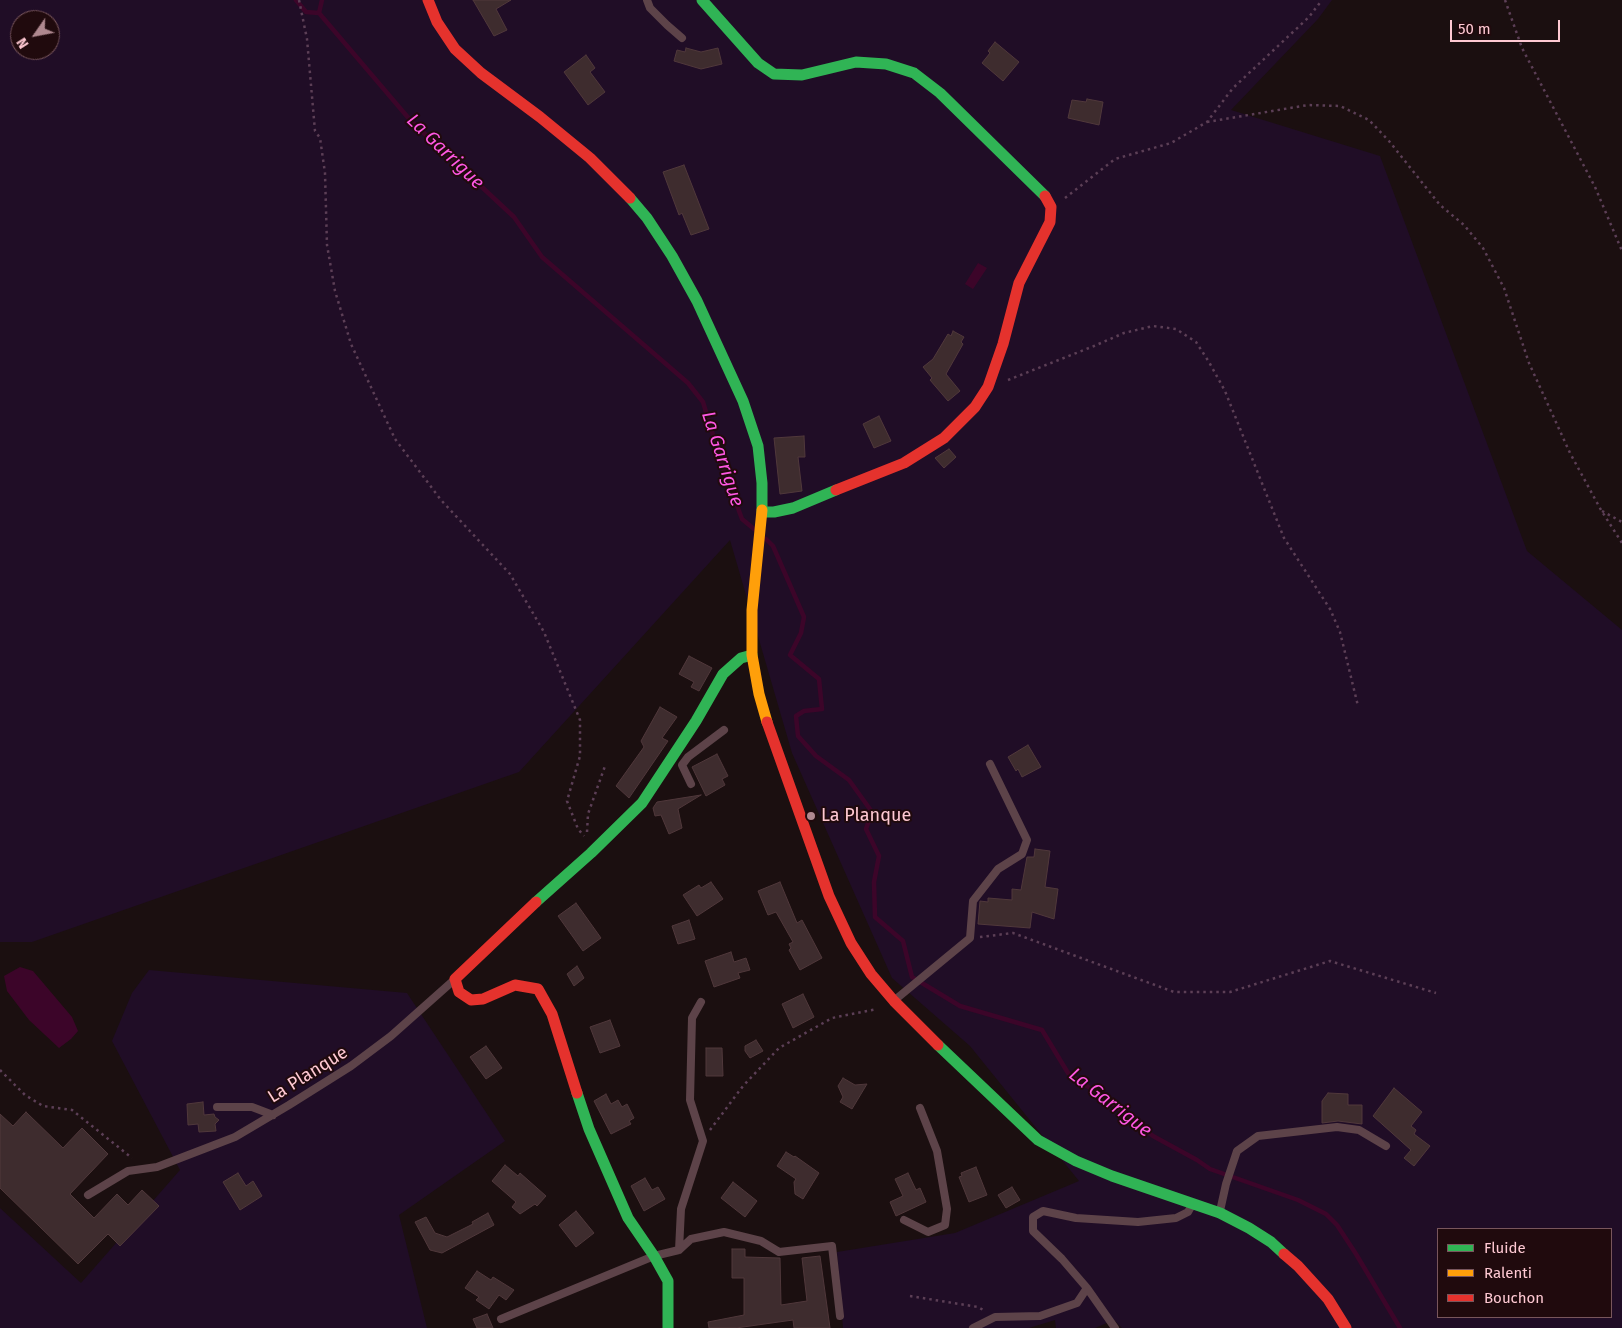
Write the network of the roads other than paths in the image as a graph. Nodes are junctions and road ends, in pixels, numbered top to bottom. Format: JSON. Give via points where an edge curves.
{"nodes":[{"id":1,"x":428,"y":0,"type":"edge"},
{"id":2,"x":647,"y":0,"type":"edge"},
{"id":3,"x":702,"y":0,"type":"edge"},
{"id":4,"x":682,"y":38,"type":"dead end"},
{"id":5,"x":762,"y":517,"type":"junction"},
{"id":6,"x":752,"y":655,"type":"junction"},
{"id":7,"x":724,"y":730,"type":"dead end"},
{"id":8,"x":990,"y":764,"type":"dead end"},
{"id":9,"x":691,"y":784,"type":"dead end"},
{"id":10,"x":455,"y":979,"type":"junction"},
{"id":11,"x":894,"y":1001,"type":"junction"},
{"id":12,"x":701,"y":1002,"type":"dead end"},
{"id":13,"x":217,"y":1107,"type":"dead end"},
{"id":14,"x":920,"y":1108,"type":"dead end"},
{"id":15,"x":273,"y":1115,"type":"junction"},
{"id":16,"x":1386,"y":1146,"type":"dead end"},
{"id":17,"x":88,"y":1195,"type":"dead end"},
{"id":18,"x":1193,"y":1204,"type":"junction"},
{"id":19,"x":1220,"y":1213,"type":"junction"},
{"id":20,"x":904,"y":1220,"type":"dead end"},
{"id":21,"x":679,"y":1250,"type":"junction"},
{"id":22,"x":654,"y":1256,"type":"junction"},
{"id":23,"x":1087,"y":1288,"type":"junction"},
{"id":24,"x":840,"y":1316,"type":"dead end"},
{"id":25,"x":501,"y":1319,"type":"dead end"},
{"id":26,"x":668,"y":1328,"type":"edge"},
{"id":27,"x":973,"y":1328,"type":"edge"},
{"id":28,"x":1115,"y":1328,"type":"edge"},
{"id":29,"x":1346,"y":1328,"type":"edge"}],
"edges":[{"from":1,"to":5,"type":"street","via":[[437,22],[455,49],[590,158],[623,189],[667,248],[697,301],[743,401],[758,446]]},
{"from":2,"to":4,"type":"lane","via":[[650,8]]},
{"from":3,"to":5,"type":"street","via":[[758,63],[774,74],[802,75],[856,62],[886,64],[914,73],[940,93],[1044,194],[1051,207],[1050,222],[1019,283],[988,387],[975,407],[944,438],[904,463],[793,508]]},
{"from":5,"to":6,"type":"street","via":[[752,610]]},
{"from":6,"to":10,"type":"street","via":[[741,658],[723,674],[642,803]]},
{"from":6,"to":11,"type":"street","via":[[770,730],[829,896],[851,943]]},
{"from":7,"to":9,"type":"lane","via":[[688,757],[682,766]]},
{"from":8,"to":11,"type":"lane","via":[[1028,840],[1022,854],[998,869],[973,901],[970,938]]},
{"from":10,"to":15,"type":"lane","name":"La Planque","via":[[392,1036],[352,1066]]},
{"from":10,"to":22,"type":"street","via":[[459,992],[471,1000],[483,999],[515,985],[538,989],[552,1014],[589,1129],[628,1218]]},
{"from":11,"to":18,"type":"street","via":[[1038,1140],[1105,1173]]},
{"from":12,"to":21,"type":"lane","via":[[692,1018],[690,1100],[703,1141],[681,1209]]},
{"from":13,"to":15,"type":"lane","via":[[252,1107]]},
{"from":14,"to":20,"type":"lane","via":[[937,1151],[947,1209],[945,1225],[928,1232]]},
{"from":15,"to":17,"type":"lane","name":"La Planque","via":[[235,1137],[158,1167],[128,1171]]},
{"from":16,"to":19,"type":"lane","via":[[1359,1130],[1337,1127],[1258,1136],[1237,1151]]},
{"from":18,"to":19,"type":"street"},
{"from":18,"to":23,"type":"lane","via":[[1188,1212],[1176,1218],[1138,1222],[1076,1218],[1043,1211],[1032,1217],[1033,1231]]},
{"from":19,"to":29,"type":"street","via":[[1271,1242],[1291,1260],[1328,1299]]},
{"from":21,"to":22,"type":"lane"},
{"from":21,"to":24,"type":"lane","via":[[691,1239],[724,1232],[761,1241],[779,1252],[832,1246]]},
{"from":22,"to":25,"type":"lane"},
{"from":22,"to":26,"type":"street","via":[[668,1282]]},
{"from":23,"to":27,"type":"lane","via":[[1077,1303],[1040,1316],[995,1316]]},
{"from":23,"to":28,"type":"lane"}]}
